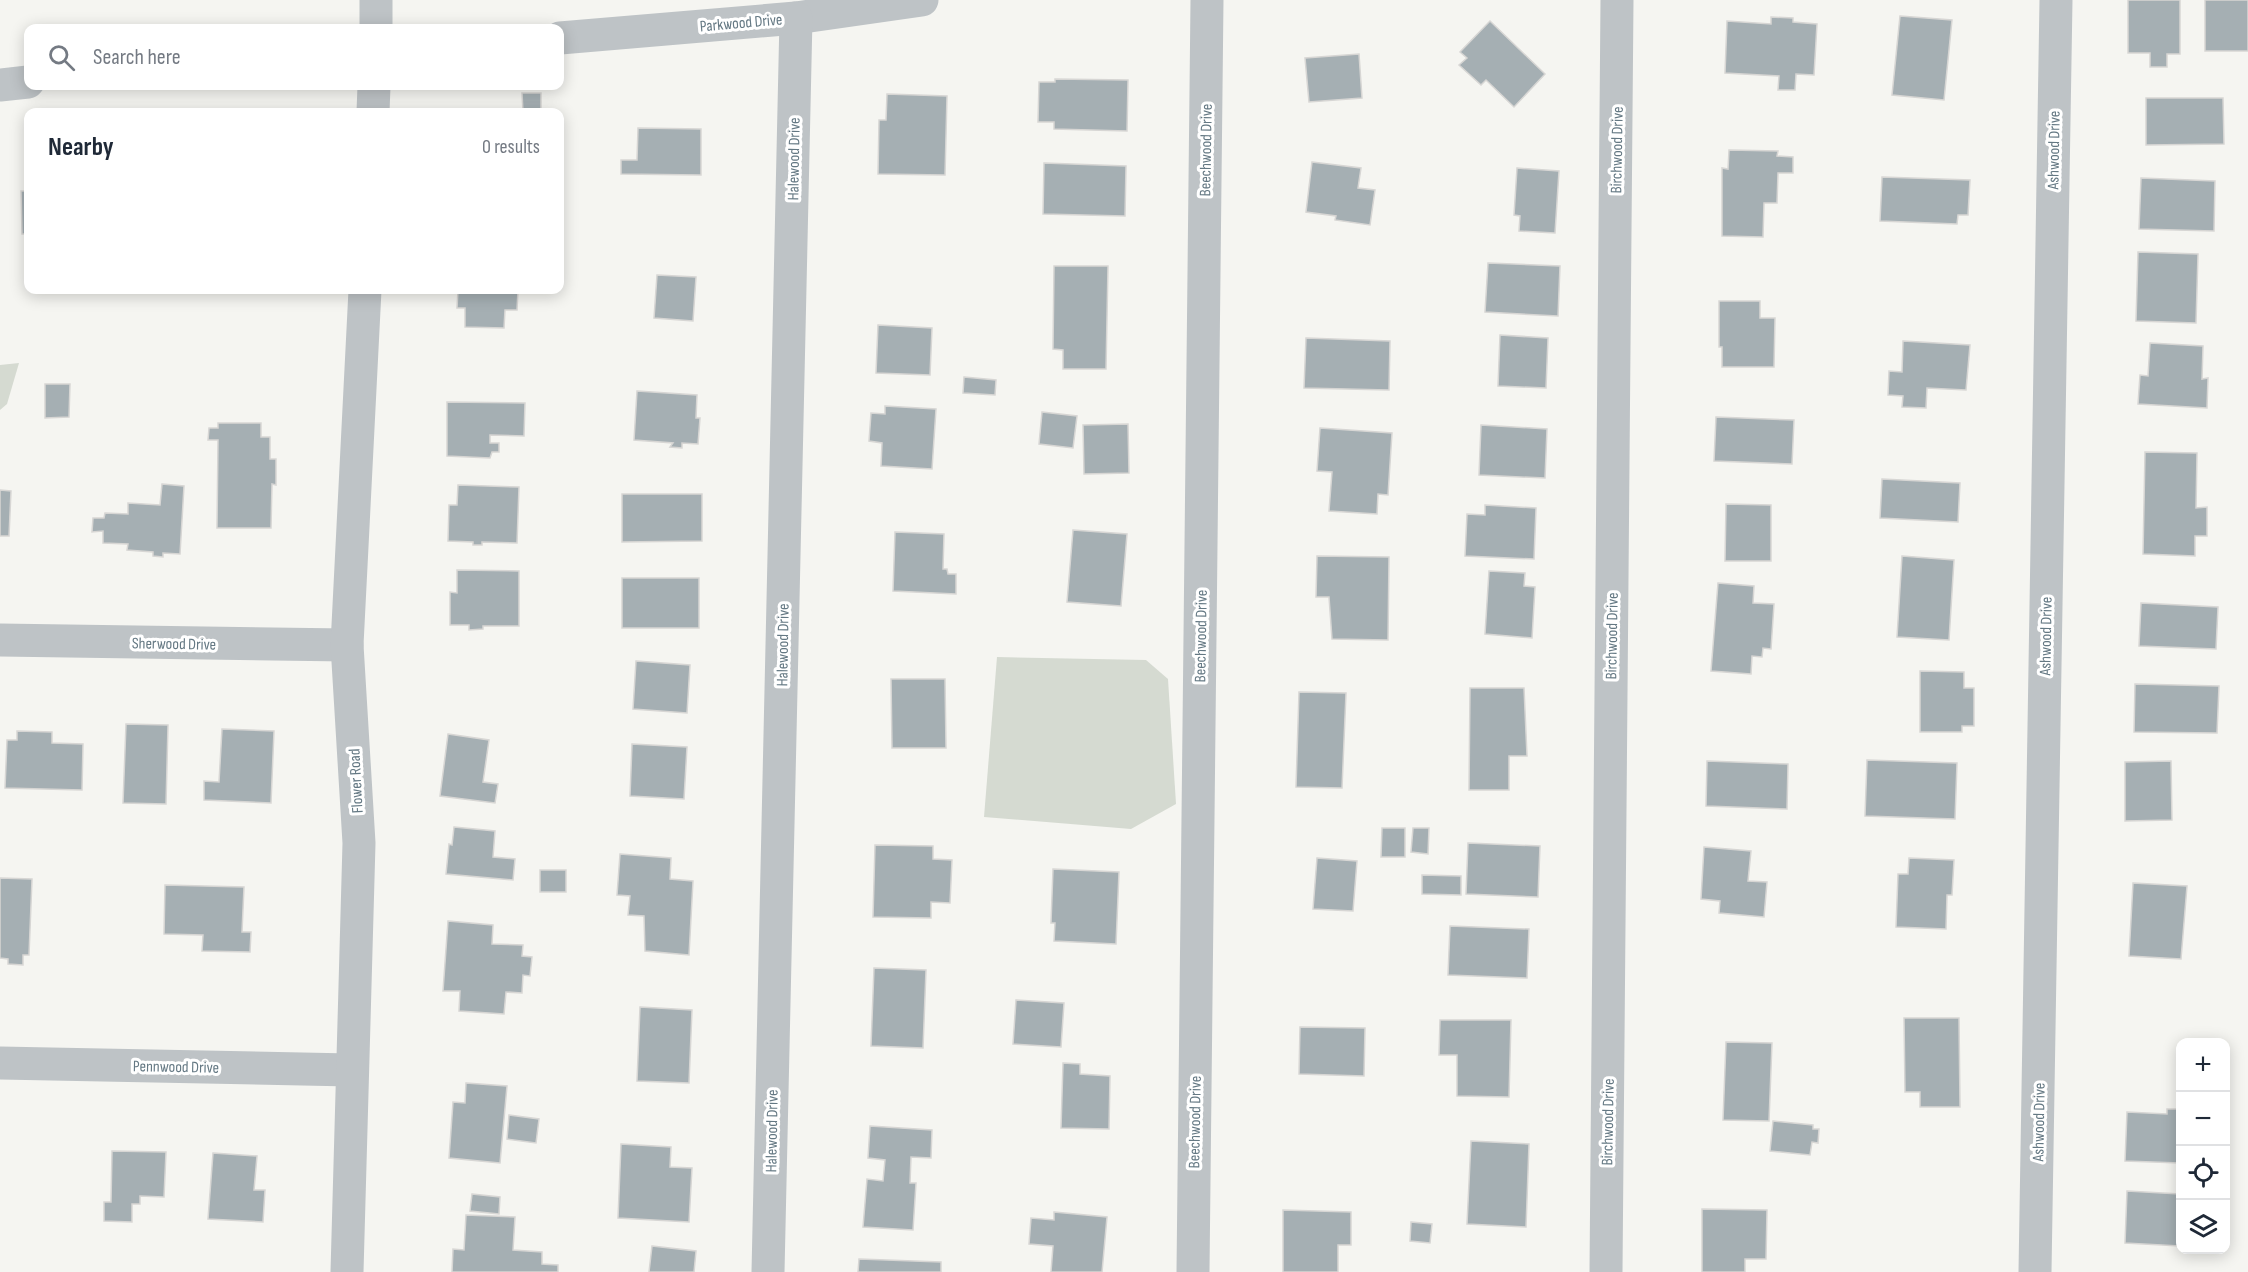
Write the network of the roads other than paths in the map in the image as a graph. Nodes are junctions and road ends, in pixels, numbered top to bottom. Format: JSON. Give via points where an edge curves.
{"nodes":[{"id":1,"x":376,"y":0,"type":"edge"},
{"id":2,"x":922,"y":0,"type":"edge"},
{"id":3,"x":1207,"y":0,"type":"edge"},
{"id":4,"x":1617,"y":0,"type":"edge"},
{"id":5,"x":2056,"y":0,"type":"edge"},
{"id":6,"x":796,"y":18,"type":"junction"},
{"id":7,"x":376,"y":24,"type":"edge"},
{"id":8,"x":564,"y":38,"type":"edge"},
{"id":9,"x":24,"y":82,"type":"edge"},
{"id":10,"x":0,"y":85,"type":"edge"},
{"id":11,"x":374,"y":90,"type":"edge"},
{"id":12,"x":373,"y":108,"type":"edge"},
{"id":13,"x":364,"y":294,"type":"edge"},
{"id":14,"x":0,"y":640,"type":"edge"},
{"id":15,"x":347,"y":645,"type":"junction"},
{"id":16,"x":0,"y":1063,"type":"edge"},
{"id":17,"x":351,"y":1070,"type":"junction"},
{"id":18,"x":347,"y":1272,"type":"edge"},
{"id":19,"x":768,"y":1272,"type":"edge"},
{"id":20,"x":1193,"y":1272,"type":"edge"},
{"id":21,"x":1606,"y":1272,"type":"edge"},
{"id":22,"x":2035,"y":1272,"type":"edge"}],
"edges":[{"from":1,"to":7,"type":"street"},
{"from":2,"to":6,"type":"street","name":"Parkwood Drive"},
{"from":3,"to":20,"type":"street","name":"Beechwood Drive"},
{"from":4,"to":21,"type":"street","name":"Birchwood Drive"},
{"from":5,"to":22,"type":"street","name":"Ashwood Drive"},
{"from":6,"to":8,"type":"street","name":"Parkwood Drive"},
{"from":6,"to":19,"type":"street","name":"Halewood Drive"},
{"from":9,"to":10,"type":"street"},
{"from":11,"to":12,"type":"street"},
{"from":13,"to":15,"type":"street","name":"Flower Road"},
{"from":14,"to":15,"type":"street","name":"Sherwood Drive"},
{"from":15,"to":17,"type":"street","name":"Flower Road","via":[[359,843]]},
{"from":16,"to":17,"type":"street","name":"Pennwood Drive"},
{"from":17,"to":18,"type":"street","name":"Flower Road"}]}
